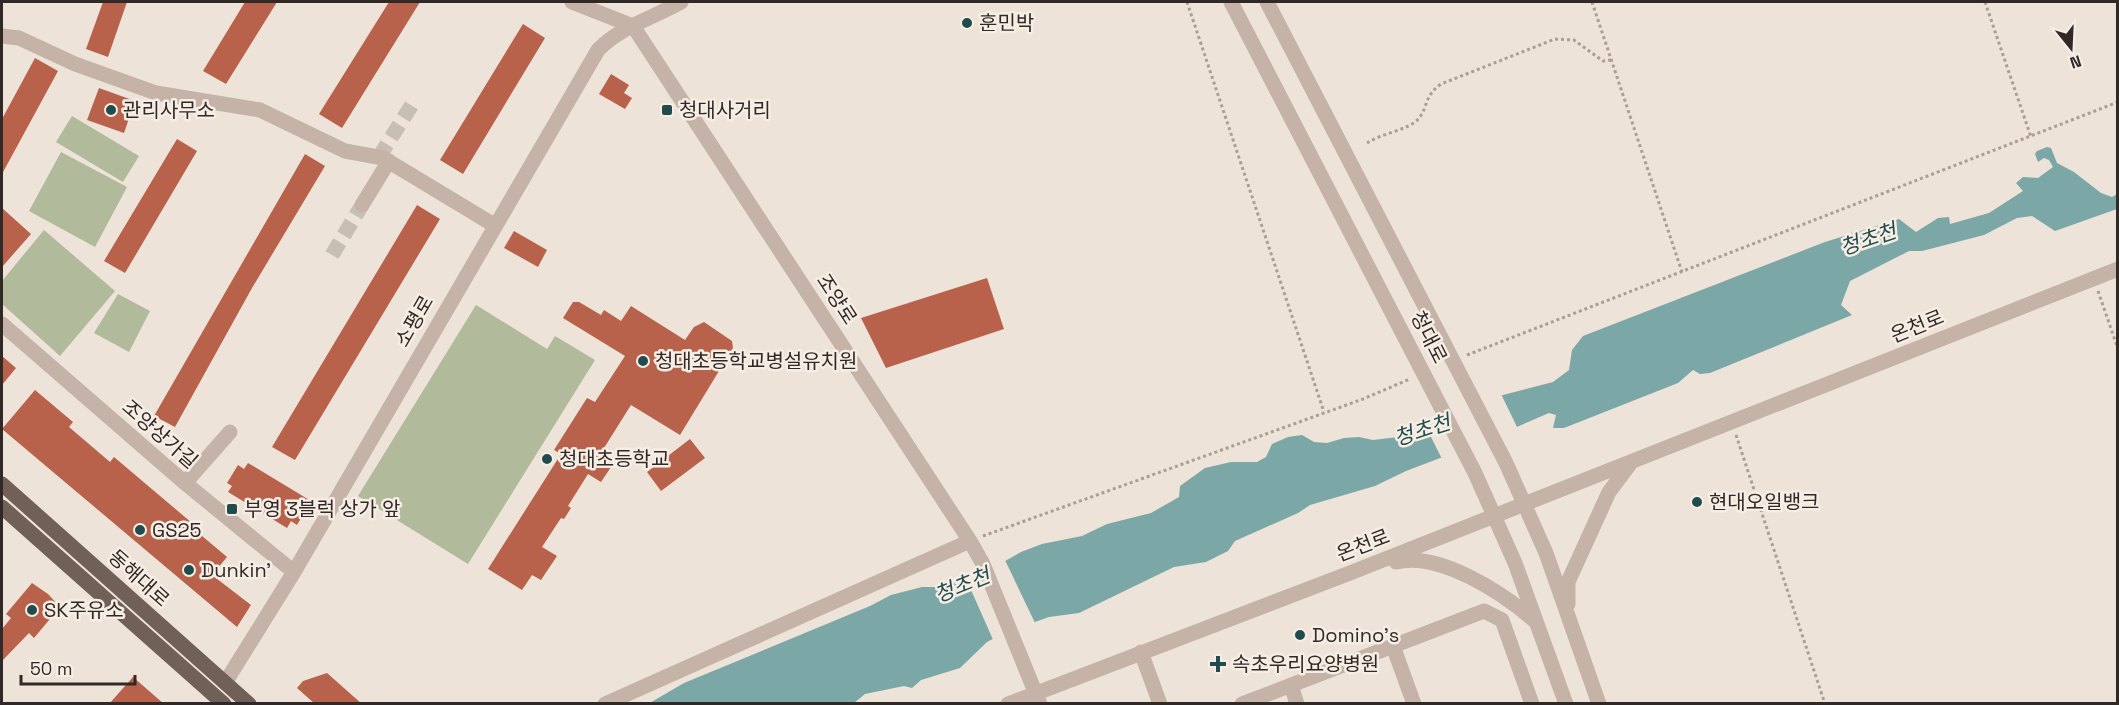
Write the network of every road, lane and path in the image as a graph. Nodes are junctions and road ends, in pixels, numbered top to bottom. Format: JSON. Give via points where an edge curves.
{"nodes":[{"id":1,"x":572,"y":2,"type":"edge"},
{"id":2,"x":681,"y":2,"type":"edge"},
{"id":3,"x":1187,"y":2,"type":"edge"},
{"id":4,"x":1231,"y":2,"type":"edge"},
{"id":5,"x":1267,"y":2,"type":"edge"},
{"id":6,"x":1592,"y":2,"type":"edge"},
{"id":7,"x":1985,"y":2,"type":"edge"},
{"id":8,"x":633,"y":26,"type":"junction"},
{"id":9,"x":2,"y":36,"type":"edge"},
{"id":10,"x":1611,"y":60,"type":"junction"},
{"id":11,"x":2118,"y":102,"type":"edge"},
{"id":12,"x":2031,"y":137,"type":"junction"},
{"id":13,"x":1367,"y":143,"type":"dead end"},
{"id":14,"x":389,"y":161,"type":"junction"},
{"id":15,"x":362,"y":205,"type":"tunnel mouth"},
{"id":16,"x":494,"y":225,"type":"junction"},
{"id":17,"x":2118,"y":269,"type":"edge"},
{"id":18,"x":1682,"y":272,"type":"junction"},
{"id":19,"x":2094,"y":278,"type":"junction"},
{"id":20,"x":2,"y":324,"type":"edge"},
{"id":21,"x":2118,"y":349,"type":"edge"},
{"id":22,"x":1454,"y":360,"type":"junction"},
{"id":23,"x":1424,"y":373,"type":"junction"},
{"id":24,"x":1324,"y":413,"type":"junction"},
{"id":25,"x":1732,"y":422,"type":"junction"},
{"id":26,"x":230,"y":432,"type":"dead end"},
{"id":27,"x":1632,"y":462,"type":"junction"},
{"id":28,"x":185,"y":483,"type":"junction"},
{"id":29,"x":2,"y":484,"type":"edge"},
{"id":30,"x":1525,"y":504,"type":"junction"},
{"id":31,"x":2,"y":507,"type":"edge"},
{"id":32,"x":1494,"y":516,"type":"junction"},
{"id":33,"x":970,"y":541,"type":"junction"},
{"id":34,"x":294,"y":572,"type":"junction"},
{"id":35,"x":1350,"y":573,"type":"junction"},
{"id":36,"x":1568,"y":616,"type":"junction"},
{"id":37,"x":1538,"y":623,"type":"junction"},
{"id":38,"x":1393,"y":646,"type":"junction"},
{"id":39,"x":1141,"y":652,"type":"junction"},
{"id":40,"x":225,"y":683,"type":"junction"},
{"id":41,"x":1291,"y":685,"type":"junction"},
{"id":42,"x":1038,"y":698,"type":"edge"},
{"id":43,"x":220,"y":700,"type":"edge"},
{"id":44,"x":249,"y":704,"type":"edge"},
{"id":45,"x":605,"y":704,"type":"edge"},
{"id":46,"x":1008,"y":704,"type":"edge"},
{"id":47,"x":1160,"y":704,"type":"edge"},
{"id":48,"x":1242,"y":704,"type":"edge"},
{"id":49,"x":1297,"y":704,"type":"edge"},
{"id":50,"x":1414,"y":704,"type":"edge"},
{"id":51,"x":1532,"y":704,"type":"edge"},
{"id":52,"x":1566,"y":704,"type":"edge"},
{"id":53,"x":1599,"y":704,"type":"edge"},
{"id":54,"x":1825,"y":704,"type":"edge"}],
"edges":[{"from":1,"to":8,"type":"street"},
{"from":2,"to":8,"type":"street","name":"소평로"},
{"from":3,"to":24,"type":"path"},
{"from":4,"to":23,"type":"street","name":"청대로"},
{"from":5,"to":22,"type":"street","name":"청대로"},
{"from":6,"to":10,"type":"path"},
{"from":7,"to":12,"type":"path"},
{"from":8,"to":16,"type":"street","name":"소평로","via":[[608,39],[598,50]]},
{"from":8,"to":33,"type":"street","name":"조양로"},
{"from":9,"to":14,"type":"street","via":[[19,38],[75,64],[156,93],[260,110],[345,151]]},
{"from":10,"to":13,"type":"path","via":[[1603,61],[1574,40],[1556,39],[1441,84],[1430,92],[1414,123]]},
{"from":10,"to":18,"type":"path"},
{"from":11,"to":12,"type":"path"},
{"from":12,"to":18,"type":"path"},
{"from":14,"to":15,"type":"street"},
{"from":14,"to":16,"type":"street"},
{"from":16,"to":34,"type":"street","name":"소평로"},
{"from":17,"to":19,"type":"street","name":"온천로"},
{"from":18,"to":22,"type":"path"},
{"from":19,"to":21,"type":"path"},
{"from":19,"to":25,"type":"street","name":"온천로"},
{"from":20,"to":28,"type":"street","name":"조양상가길"},
{"from":22,"to":30,"type":"street","name":"청대로"},
{"from":23,"to":24,"type":"path"},
{"from":23,"to":32,"type":"street","name":"청대로"},
{"from":24,"to":33,"type":"path"},
{"from":25,"to":27,"type":"street","name":"온천로"},
{"from":25,"to":54,"type":"path"},
{"from":26,"to":28,"type":"street"},
{"from":27,"to":30,"type":"street","name":"온천로"},
{"from":27,"to":36,"type":"street","via":[[1609,492],[1568,582]]},
{"from":28,"to":34,"type":"street","name":"조양상가길"},
{"from":29,"to":40,"type":"main road","name":"동해대로"},
{"from":30,"to":32,"type":"street","name":"온천로"},
{"from":30,"to":36,"type":"street","name":"청대로"},
{"from":31,"to":43,"type":"main road","name":"동해대로"},
{"from":32,"to":35,"type":"street","name":"온천로"},
{"from":32,"to":37,"type":"street","name":"청대로"},
{"from":33,"to":42,"type":"street","name":"조양로"},
{"from":33,"to":45,"type":"street"},
{"from":34,"to":40,"type":"street","name":"소평로"},
{"from":35,"to":37,"type":"street","via":[[1411,558],[1435,563],[1496,591]]},
{"from":35,"to":39,"type":"street","name":"온천로"},
{"from":36,"to":53,"type":"street","name":"청대로"},
{"from":37,"to":52,"type":"street","name":"청대로"},
{"from":38,"to":41,"type":"street"},
{"from":38,"to":50,"type":"street"},
{"from":38,"to":51,"type":"street","via":[[1484,611],[1502,620]]},
{"from":39,"to":42,"type":"street","name":"온천로"},
{"from":39,"to":47,"type":"street"},
{"from":40,"to":43,"type":"main road","name":"소평로"},
{"from":40,"to":44,"type":"main road","name":"동해대로"},
{"from":41,"to":48,"type":"street"},
{"from":41,"to":49,"type":"street"},
{"from":42,"to":46,"type":"street","name":"온천로"}]}
